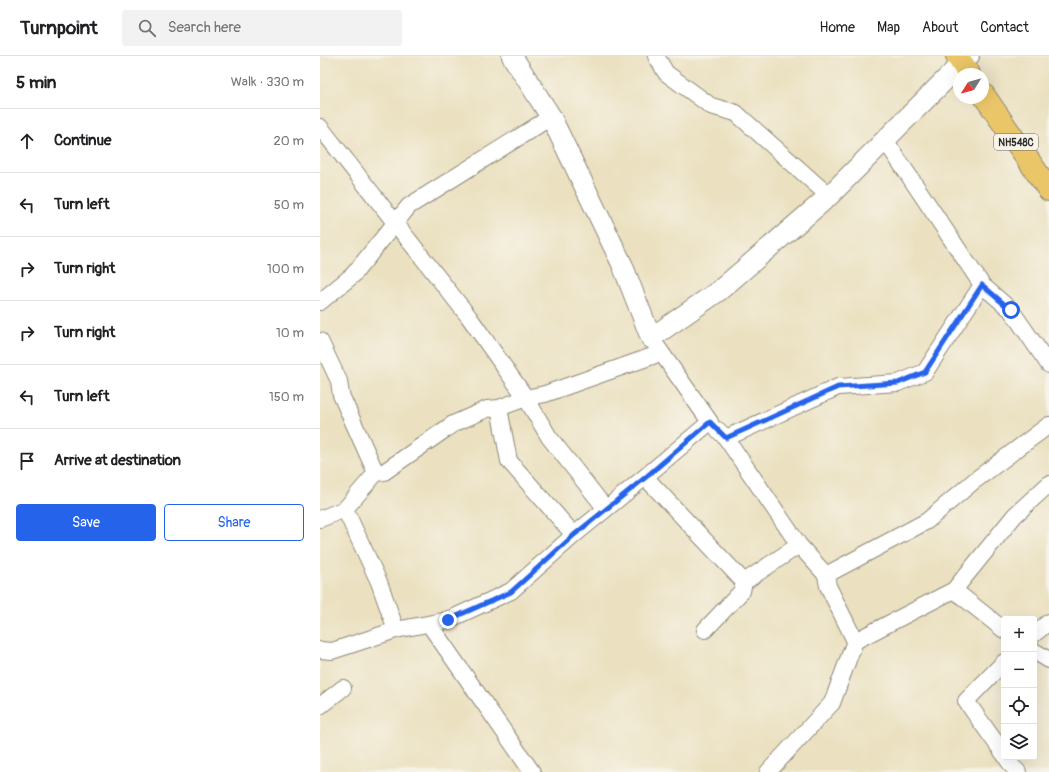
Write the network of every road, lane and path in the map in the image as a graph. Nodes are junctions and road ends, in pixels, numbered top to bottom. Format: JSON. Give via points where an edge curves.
{"nodes":[{"id":1,"x":512,"y":56,"type":"edge"},
{"id":2,"x":656,"y":56,"type":"edge"},
{"id":3,"x":964,"y":62,"type":"edge"},
{"id":4,"x":989,"y":103,"type":"edge"},
{"id":5,"x":552,"y":117,"type":"junction"},
{"id":6,"x":320,"y":127,"type":"edge"},
{"id":7,"x":885,"y":140,"type":"junction"},
{"id":8,"x":1049,"y":190,"type":"edge"},
{"id":9,"x":829,"y":196,"type":"junction"},
{"id":10,"x":396,"y":224,"type":"junction"},
{"id":11,"x":982,"y":285,"type":"junction"},
{"id":12,"x":320,"y":302,"type":"edge"},
{"id":13,"x":320,"y":341,"type":"edge"},
{"id":14,"x":656,"y":345,"type":"junction"},
{"id":15,"x":1049,"y":365,"type":"edge"},
{"id":16,"x":526,"y":398,"type":"junction"},
{"id":17,"x":499,"y":408,"type":"junction"},
{"id":18,"x":710,"y":422,"type":"junction"},
{"id":19,"x":1049,"y":425,"type":"edge"},
{"id":20,"x":726,"y":438,"type":"junction"},
{"id":21,"x":376,"y":474,"type":"junction"},
{"id":22,"x":646,"y":477,"type":"junction"},
{"id":23,"x":1049,"y":484,"type":"edge"},
{"id":24,"x":345,"y":509,"type":"junction"},
{"id":25,"x":606,"y":509,"type":"junction"},
{"id":26,"x":320,"y":519,"type":"edge"},
{"id":27,"x":574,"y":535,"type":"junction"},
{"id":28,"x":799,"y":546,"type":"junction"},
{"id":29,"x":826,"y":575,"type":"junction"},
{"id":30,"x":744,"y":582,"type":"junction"},
{"id":31,"x":954,"y":590,"type":"junction"},
{"id":32,"x":1049,"y":622,"type":"edge"},
{"id":33,"x":429,"y":624,"type":"junction"},
{"id":34,"x":1001,"y":628,"type":"edge"},
{"id":35,"x":396,"y":630,"type":"junction"},
{"id":36,"x":705,"y":630,"type":"dead end"},
{"id":37,"x":1037,"y":632,"type":"edge"},
{"id":38,"x":855,"y":641,"type":"junction"},
{"id":39,"x":320,"y":650,"type":"edge"},
{"id":40,"x":1036,"y":652,"type":"edge"},
{"id":41,"x":1049,"y":660,"type":"edge"},
{"id":42,"x":1001,"y":665,"type":"edge"},
{"id":43,"x":343,"y":688,"type":"dead end"},
{"id":44,"x":320,"y":706,"type":"edge"},
{"id":45,"x":1001,"y":750,"type":"edge"},
{"id":46,"x":1008,"y":760,"type":"edge"},
{"id":47,"x":532,"y":772,"type":"edge"},
{"id":48,"x":768,"y":772,"type":"edge"},
{"id":49,"x":1018,"y":772,"type":"edge"}],
"edges":[{"from":1,"to":5,"type":"street"},
{"from":2,"to":9,"type":"street","via":[[666,73],[711,106],[736,113]]},
{"from":3,"to":7,"type":"street"},
{"from":4,"to":8,"type":"highway","number":"NH548C"},
{"from":5,"to":10,"type":"street","via":[[409,206]]},
{"from":5,"to":14,"type":"street","via":[[622,264]]},
{"from":6,"to":10,"type":"street"},
{"from":7,"to":9,"type":"street"},
{"from":7,"to":11,"type":"street"},
{"from":9,"to":14,"type":"street"},
{"from":10,"to":12,"type":"street","via":[[353,275]]},
{"from":10,"to":16,"type":"street","via":[[469,317]]},
{"from":11,"to":15,"type":"street","via":[[1011,310]]},
{"from":11,"to":20,"type":"street","via":[[925,372],[898,383],[838,387]]},
{"from":13,"to":21,"type":"street"},
{"from":14,"to":16,"type":"street","via":[[545,394]]},
{"from":14,"to":18,"type":"street"},
{"from":16,"to":17,"type":"street"},
{"from":16,"to":25,"type":"street","via":[[549,437]]},
{"from":17,"to":21,"type":"street","via":[[487,409],[453,424],[384,472]]},
{"from":17,"to":27,"type":"street","via":[[509,461]]},
{"from":18,"to":20,"type":"street"},
{"from":18,"to":22,"type":"street"},
{"from":19,"to":29,"type":"street","via":[[974,481],[927,521]]},
{"from":20,"to":28,"type":"street"},
{"from":21,"to":24,"type":"street"},
{"from":22,"to":25,"type":"street"},
{"from":22,"to":30,"type":"street"},
{"from":23,"to":31,"type":"street","via":[[1015,515]]},
{"from":24,"to":26,"type":"street"},
{"from":24,"to":35,"type":"street","via":[[379,582]]},
{"from":25,"to":27,"type":"street"},
{"from":27,"to":33,"type":"street","via":[[511,592],[448,620]]},
{"from":28,"to":29,"type":"street"},
{"from":28,"to":30,"type":"street"},
{"from":29,"to":38,"type":"street","via":[[828,586]]},
{"from":30,"to":36,"type":"street","via":[[742,591]]},
{"from":31,"to":34,"type":"street"},
{"from":31,"to":38,"type":"street"},
{"from":32,"to":37,"type":"street"},
{"from":33,"to":35,"type":"street"},
{"from":33,"to":47,"type":"street"},
{"from":35,"to":39,"type":"street","via":[[332,651]]},
{"from":38,"to":48,"type":"street","via":[[832,703]]},
{"from":40,"to":41,"type":"street"},
{"from":42,"to":45,"type":"street","via":[[966,701]]},
{"from":43,"to":44,"type":"street"},
{"from":46,"to":49,"type":"street"}]}
